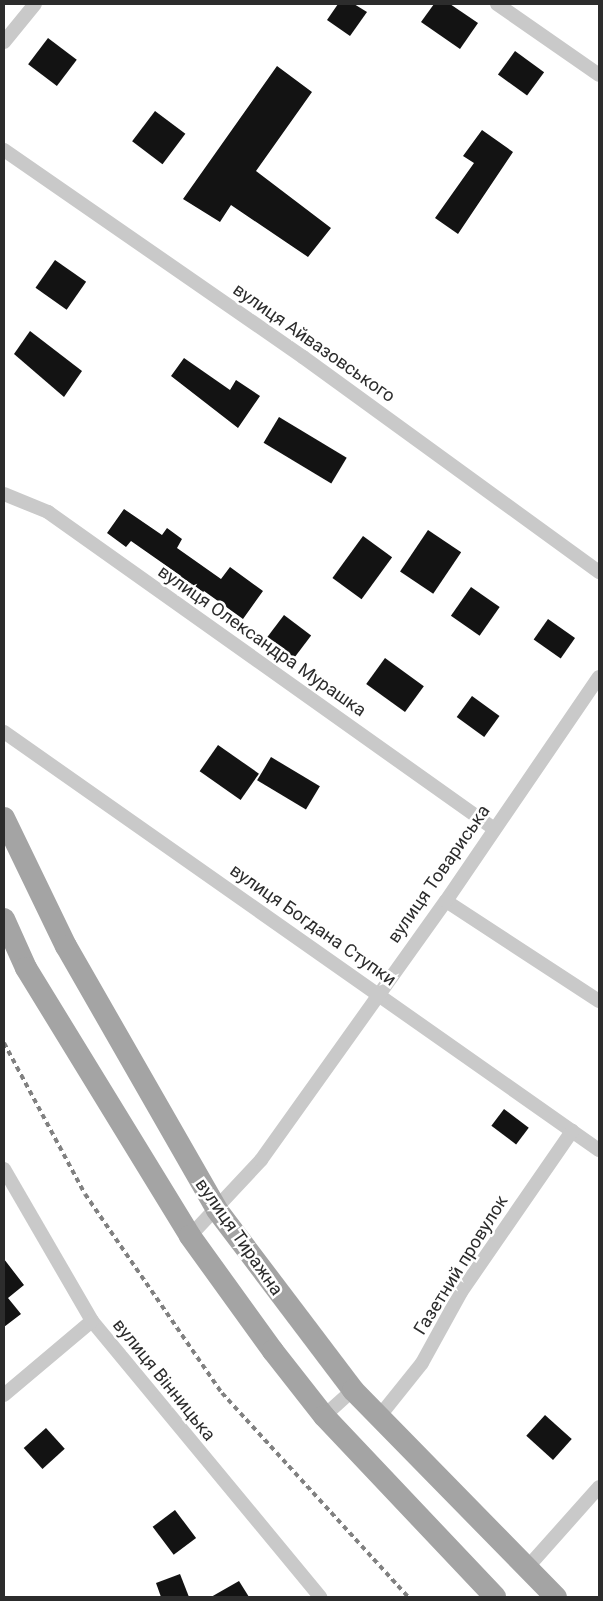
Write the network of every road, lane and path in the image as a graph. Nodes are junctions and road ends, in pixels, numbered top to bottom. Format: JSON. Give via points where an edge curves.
{"nodes":[{"id":1,"x":35,"y":4,"type":"edge"},
{"id":2,"x":497,"y":4,"type":"edge"},
{"id":3,"x":4,"y":42,"type":"edge"},
{"id":4,"x":599,"y":75,"type":"edge"},
{"id":5,"x":4,"y":150,"type":"edge"},
{"id":6,"x":4,"y":494,"type":"edge"},
{"id":7,"x":599,"y":572,"type":"edge"},
{"id":8,"x":599,"y":677,"type":"edge"},
{"id":9,"x":4,"y":732,"type":"edge"},
{"id":10,"x":4,"y":818,"type":"edge"},
{"id":11,"x":493,"y":828,"type":"junction"},
{"id":12,"x":446,"y":901,"type":"junction"},
{"id":13,"x":4,"y":920,"type":"edge"},
{"id":14,"x":377,"y":993,"type":"junction"},
{"id":15,"x":599,"y":1001,"type":"edge"},
{"id":16,"x":572,"y":1131,"type":"junction"},
{"id":17,"x":599,"y":1150,"type":"edge"},
{"id":18,"x":4,"y":1169,"type":"edge"},
{"id":19,"x":217,"y":1210,"type":"junction"},
{"id":20,"x":190,"y":1236,"type":"junction"},
{"id":21,"x":92,"y":1321,"type":"junction"},
{"id":22,"x":353,"y":1390,"type":"junction"},
{"id":23,"x":4,"y":1395,"type":"edge"},
{"id":24,"x":324,"y":1416,"type":"junction"},
{"id":25,"x":378,"y":1418,"type":"junction"},
{"id":26,"x":599,"y":1487,"type":"edge"},
{"id":27,"x":526,"y":1569,"type":"junction"},
{"id":28,"x":320,"y":1597,"type":"edge"},
{"id":29,"x":495,"y":1597,"type":"edge"},
{"id":30,"x":556,"y":1597,"type":"edge"}],
"edges":[{"from":1,"to":3,"type":"street"},
{"from":2,"to":4,"type":"street"},
{"from":5,"to":7,"type":"street","name":"вулиця Айвазовського","via":[[303,357]]},
{"from":6,"to":11,"type":"street","name":"вулиця Олександра Мурашка","via":[[48,512]]},
{"from":8,"to":11,"type":"street","name":"вулиця Товариська"},
{"from":9,"to":14,"type":"street","name":"вулиця Богдана Ступки"},
{"from":10,"to":19,"type":"main road","name":"вулиця Тиражна","via":[[66,946]]},
{"from":11,"to":12,"type":"street","name":"вулиця Товариська"},
{"from":12,"to":14,"type":"street","name":"вулиця Товариська"},
{"from":12,"to":15,"type":"street"},
{"from":13,"to":20,"type":"main road","name":"вулиця Тиражна","via":[[26,968]]},
{"from":14,"to":16,"type":"street","name":"вулиця Богдана Ступки"},
{"from":14,"to":19,"type":"street","name":"вулиця Товариська","via":[[260,1160]]},
{"from":16,"to":17,"type":"street","name":"вулиця Богдана Ступки"},
{"from":16,"to":25,"type":"street","name":"Газетний провулок","via":[[462,1292],[422,1364]]},
{"from":18,"to":21,"type":"street","name":"вулиця Вінницька"},
{"from":19,"to":20,"type":"street","name":"вулиця Товариська"},
{"from":19,"to":22,"type":"main road","name":"вулиця Тиражна"},
{"from":20,"to":24,"type":"main road","name":"вулиця Тиражна"},
{"from":21,"to":23,"type":"street"},
{"from":21,"to":28,"type":"street","name":"вулиця Вінницька"},
{"from":22,"to":24,"type":"street"},
{"from":22,"to":25,"type":"main road","name":"вулиця Тиражна"},
{"from":24,"to":29,"type":"main road","name":"вулиця Тиражна"},
{"from":25,"to":27,"type":"main road","name":"вулиця Тиражна"},
{"from":26,"to":27,"type":"street"},
{"from":27,"to":30,"type":"main road","name":"вулиця Тиражна"}]}
